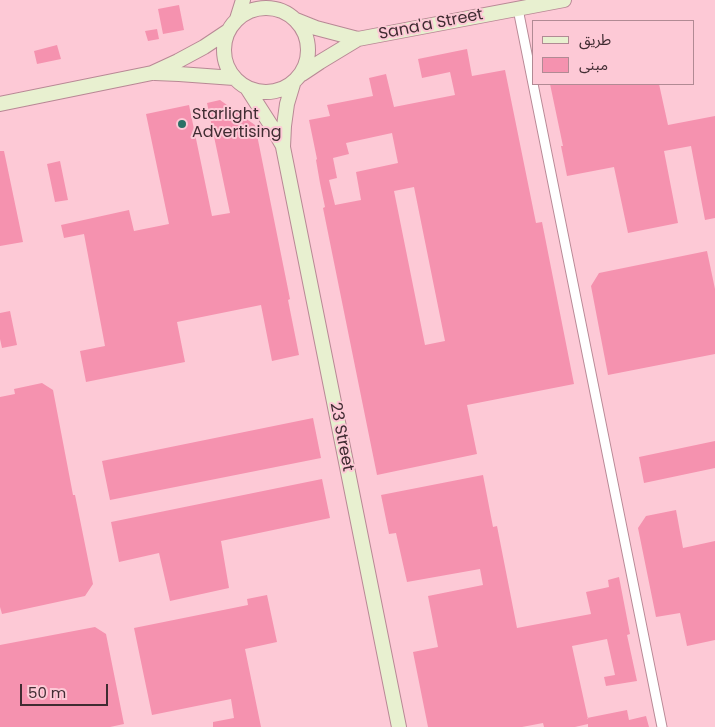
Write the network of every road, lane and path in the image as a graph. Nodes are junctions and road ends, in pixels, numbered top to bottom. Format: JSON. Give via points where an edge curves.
{"nodes":[{"id":1,"x":243,"y":0,"type":"edge"},
{"id":2,"x":564,"y":0,"type":"edge"},
{"id":3,"x":279,"y":6,"type":"edge"},
{"id":4,"x":518,"y":9,"type":"junction"},
{"id":5,"x":237,"y":19,"type":"junction"},
{"id":6,"x":296,"y":20,"type":"junction"},
{"id":7,"x":228,"y":31,"type":"junction"},
{"id":8,"x":358,"y":39,"type":"junction"},
{"id":9,"x":152,"y":73,"type":"junction"},
{"id":10,"x":234,"y":78,"type":"junction"},
{"id":11,"x":297,"y":79,"type":"junction"},
{"id":12,"x":532,"y":79,"type":"edge"},
{"id":13,"x":533,"y":85,"type":"edge"},
{"id":14,"x":247,"y":88,"type":"junction"},
{"id":15,"x":0,"y":104,"type":"edge"},
{"id":16,"x":283,"y":147,"type":"junction"},
{"id":17,"x":399,"y":727,"type":"edge"},
{"id":18,"x":662,"y":727,"type":"edge"}],
"edges":[{"from":1,"to":5,"type":"street"},
{"from":2,"to":4,"type":"street","name":"Sana'a Street"},
{"from":3,"to":5,"type":"street","via":[[259,8]]},
{"from":3,"to":6,"type":"street"},
{"from":4,"to":8,"type":"street","name":"Sana'a Street"},
{"from":4,"to":12,"type":"street"},
{"from":5,"to":7,"type":"street"},
{"from":6,"to":8,"type":"street","name":"Sana'a Street"},
{"from":6,"to":11,"type":"street","via":[[305,32],[308,46],[308,61]]},
{"from":7,"to":9,"type":"street"},
{"from":7,"to":10,"type":"street","via":[[224,47],[226,64]]},
{"from":8,"to":11,"type":"street","name":"Sana'a Street"},
{"from":9,"to":10,"type":"street"},
{"from":9,"to":15,"type":"street"},
{"from":10,"to":14,"type":"street"},
{"from":11,"to":14,"type":"street","via":[[282,90],[271,93]]},
{"from":11,"to":16,"type":"street","name":"23 Street","via":[[287,104]]},
{"from":13,"to":18,"type":"street"},
{"from":14,"to":16,"type":"street","name":"23 Street"},
{"from":16,"to":17,"type":"street","name":"23 Street"}]}
